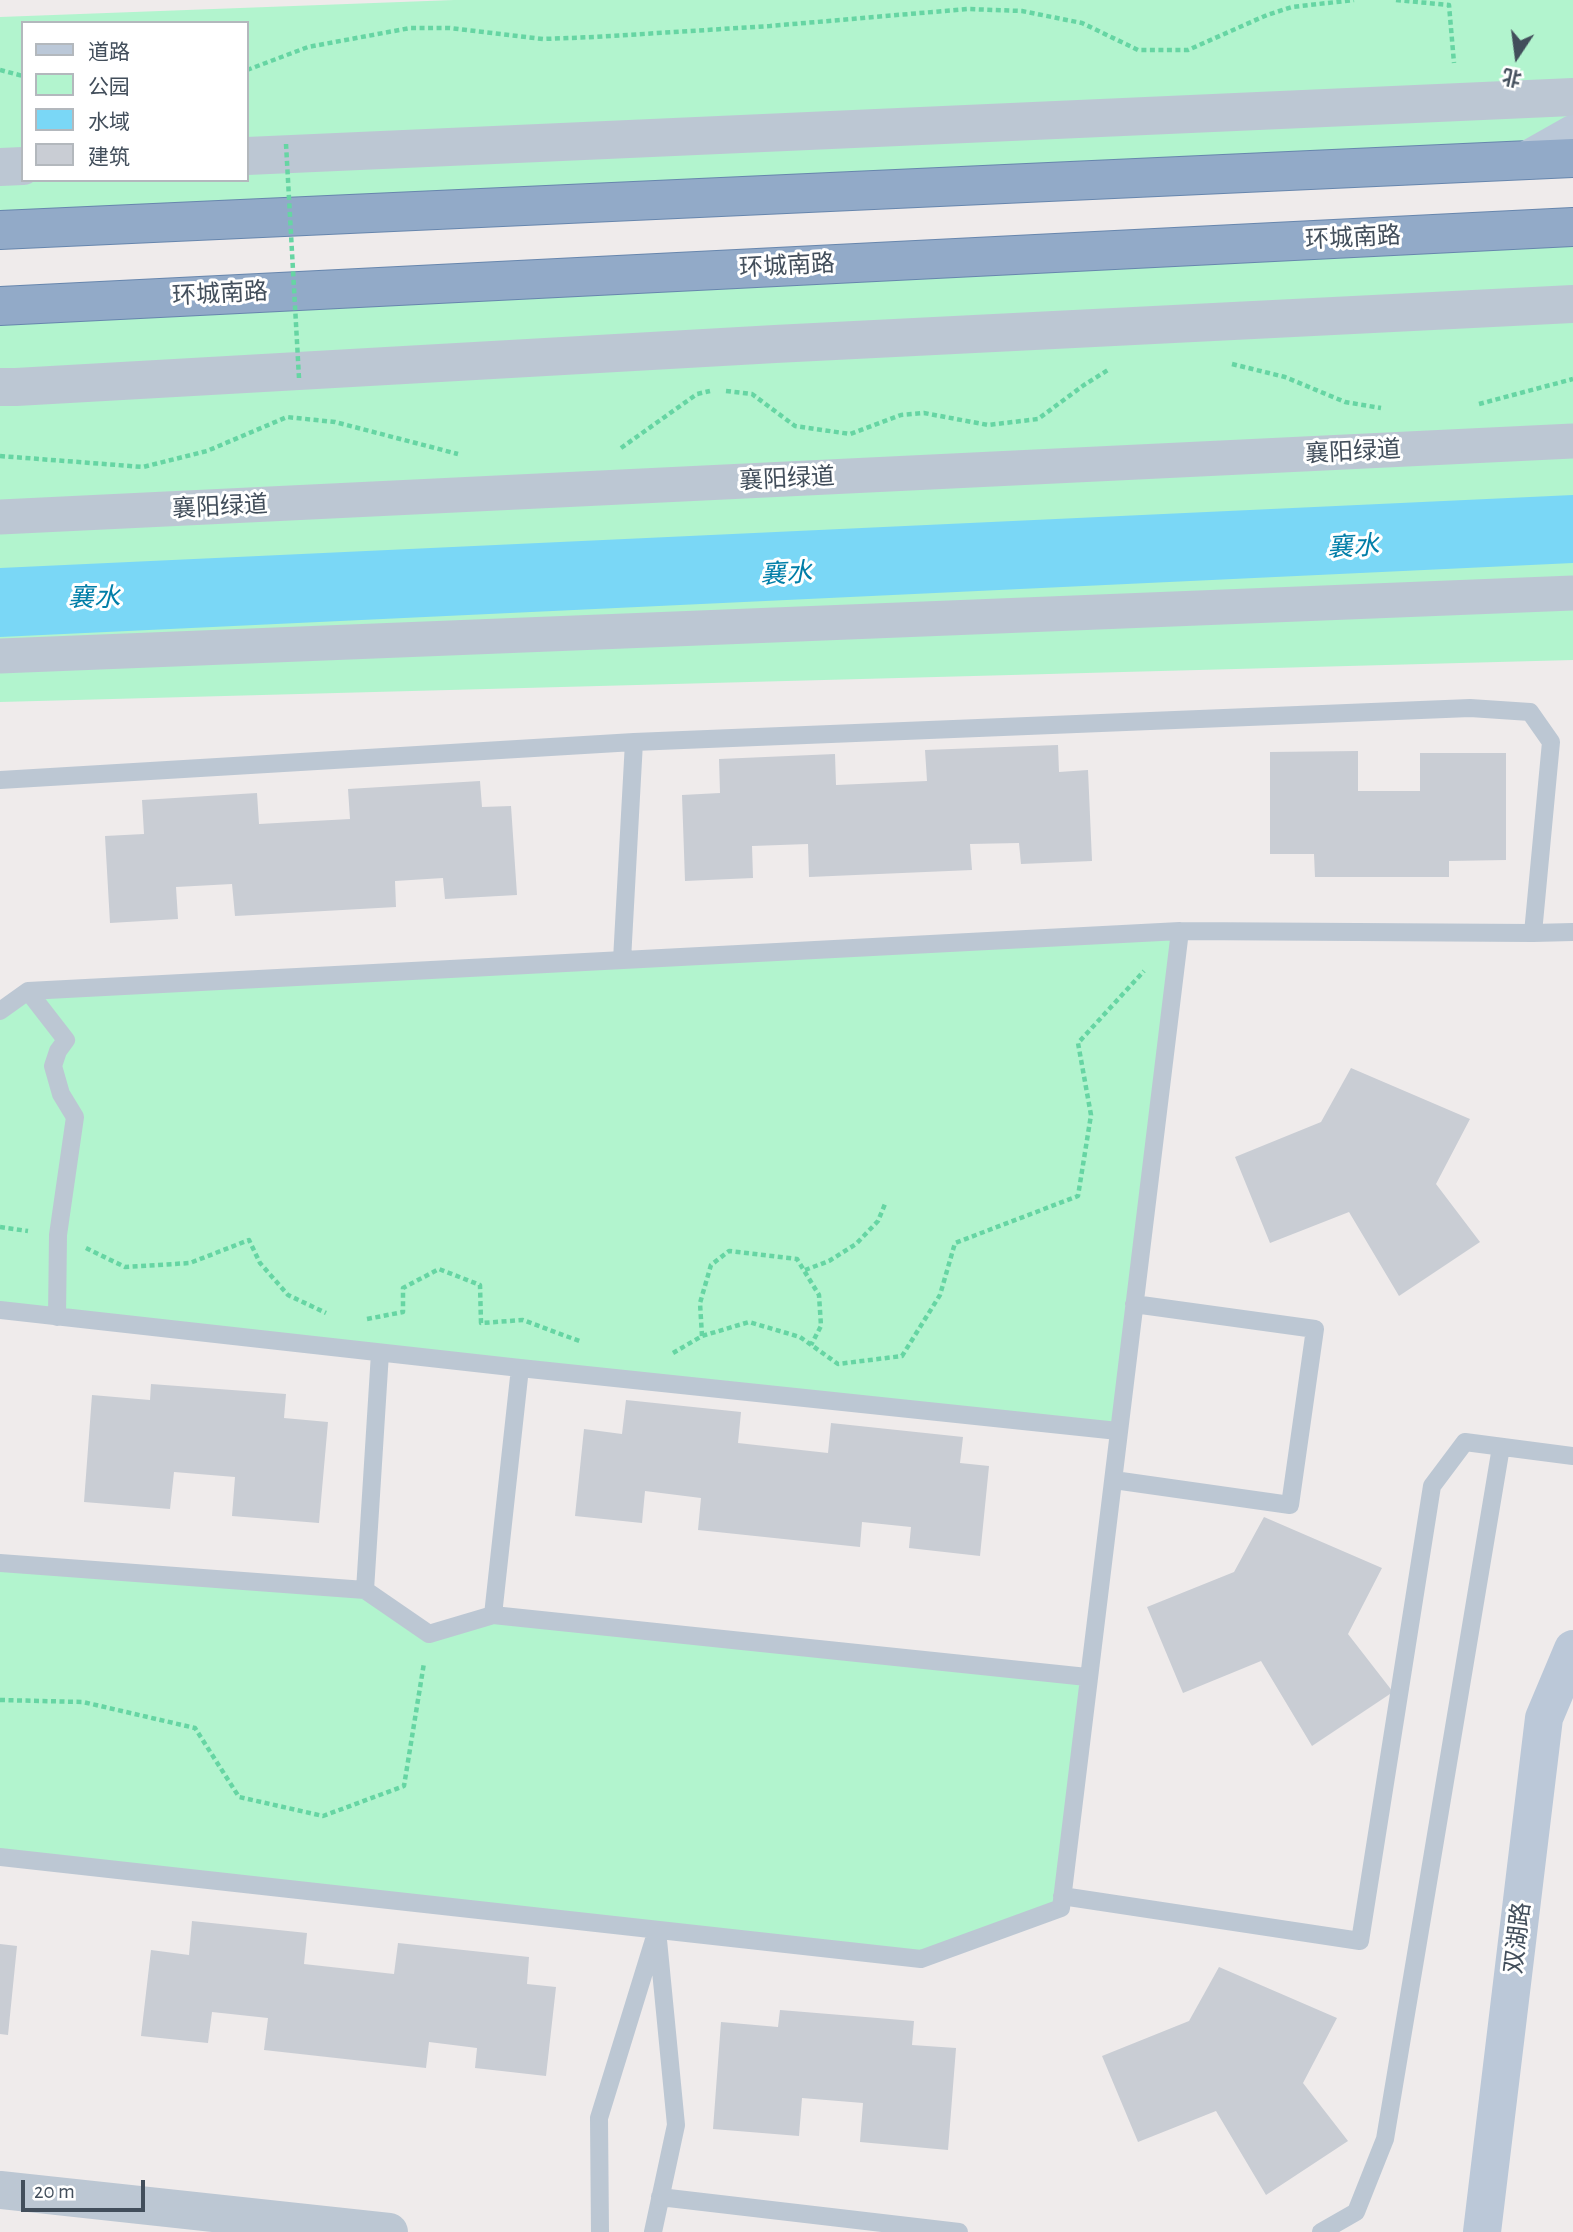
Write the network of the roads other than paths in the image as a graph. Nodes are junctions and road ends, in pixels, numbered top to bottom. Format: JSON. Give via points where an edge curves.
{"nodes":[{"id":1,"x":1573,"y":97,"type":"edge"},
{"id":2,"x":1573,"y":134,"type":"edge"},
{"id":3,"x":248,"y":156,"type":"edge"},
{"id":4,"x":1573,"y":158,"type":"edge"},
{"id":5,"x":1527,"y":160,"type":"junction"},
{"id":6,"x":21,"y":166,"type":"edge"},
{"id":7,"x":0,"y":167,"type":"edge"},
{"id":8,"x":1573,"y":227,"type":"edge"},
{"id":9,"x":0,"y":230,"type":"edge"},
{"id":10,"x":1573,"y":304,"type":"edge"},
{"id":11,"x":0,"y":306,"type":"edge"},
{"id":12,"x":0,"y":387,"type":"edge"},
{"id":13,"x":1573,"y":441,"type":"edge"},
{"id":14,"x":0,"y":517,"type":"edge"},
{"id":15,"x":1573,"y":593,"type":"edge"},
{"id":16,"x":0,"y":656,"type":"edge"},
{"id":17,"x":634,"y":742,"type":"junction"},
{"id":18,"x":0,"y":780,"type":"edge"},
{"id":19,"x":1180,"y":931,"type":"junction"},
{"id":20,"x":1573,"y":932,"type":"edge"},
{"id":21,"x":1533,"y":933,"type":"junction"},
{"id":22,"x":622,"y":960,"type":"junction"},
{"id":23,"x":28,"y":991,"type":"junction"},
{"id":24,"x":0,"y":1011,"type":"edge"},
{"id":25,"x":1134,"y":1304,"type":"junction"},
{"id":26,"x":0,"y":1310,"type":"edge"},
{"id":27,"x":57,"y":1317,"type":"junction"},
{"id":28,"x":380,"y":1353,"type":"junction"},
{"id":29,"x":520,"y":1368,"type":"junction"},
{"id":30,"x":1118,"y":1430,"type":"junction"},
{"id":31,"x":1501,"y":1447,"type":"junction"},
{"id":32,"x":1573,"y":1457,"type":"edge"},
{"id":33,"x":1121,"y":1481,"type":"dead end"},
{"id":34,"x":0,"y":1563,"type":"edge"},
{"id":35,"x":365,"y":1590,"type":"junction"},
{"id":36,"x":493,"y":1615,"type":"junction"},
{"id":37,"x":1573,"y":1649,"type":"edge"},
{"id":38,"x":1087,"y":1677,"type":"junction"},
{"id":39,"x":0,"y":1857,"type":"edge"},
{"id":40,"x":1062,"y":1896,"type":"junction"},
{"id":41,"x":657,"y":1930,"type":"junction"},
{"id":42,"x":0,"y":2190,"type":"edge"},
{"id":43,"x":660,"y":2197,"type":"junction"},
{"id":44,"x":389,"y":2232,"type":"edge"},
{"id":45,"x":600,"y":2232,"type":"edge"},
{"id":46,"x":653,"y":2232,"type":"edge"},
{"id":47,"x":959,"y":2232,"type":"edge"},
{"id":48,"x":1321,"y":2232,"type":"edge"},
{"id":49,"x":1482,"y":2232,"type":"edge"}],
"edges":[{"from":1,"to":3,"type":"street"},
{"from":2,"to":5,"type":"main road"},
{"from":4,"to":5,"type":"highway"},
{"from":5,"to":9,"type":"highway"},
{"from":6,"to":7,"type":"street"},
{"from":8,"to":11,"type":"highway","name":"环城南路"},
{"from":10,"to":12,"type":"street"},
{"from":13,"to":14,"type":"street","name":"襄阳绿道"},
{"from":15,"to":16,"type":"street"},
{"from":17,"to":18,"type":"lane"},
{"from":17,"to":21,"type":"lane","via":[[1470,708],[1530,712],[1551,743]]},
{"from":17,"to":22,"type":"lane"},
{"from":19,"to":21,"type":"lane"},
{"from":19,"to":22,"type":"lane"},
{"from":19,"to":25,"type":"lane"},
{"from":20,"to":21,"type":"lane"},
{"from":22,"to":23,"type":"lane"},
{"from":23,"to":24,"type":"lane"},
{"from":23,"to":27,"type":"lane","via":[[66,1040],[52,1066],[75,1117],[58,1235]]},
{"from":25,"to":30,"type":"lane"},
{"from":25,"to":33,"type":"lane","via":[[1315,1329],[1290,1505]]},
{"from":26,"to":27,"type":"lane"},
{"from":27,"to":28,"type":"lane"},
{"from":28,"to":29,"type":"lane"},
{"from":28,"to":35,"type":"lane"},
{"from":29,"to":30,"type":"lane"},
{"from":29,"to":36,"type":"lane"},
{"from":30,"to":38,"type":"lane"},
{"from":31,"to":32,"type":"lane"},
{"from":31,"to":40,"type":"lane","via":[[1465,1442],[1432,1486],[1360,1941]]},
{"from":31,"to":48,"type":"lane","via":[[1385,2139],[1356,2212]]},
{"from":34,"to":35,"type":"lane"},
{"from":35,"to":36,"type":"lane","via":[[429,1634]]},
{"from":36,"to":38,"type":"lane"},
{"from":37,"to":49,"type":"main road","name":"双湖路","via":[[1544,1717]]},
{"from":38,"to":40,"type":"lane"},
{"from":39,"to":41,"type":"lane"},
{"from":40,"to":41,"type":"lane","via":[[1061,1908],[921,1959]]},
{"from":41,"to":43,"type":"lane","via":[[676,2125]]},
{"from":41,"to":45,"type":"lane","via":[[599,2118]]},
{"from":42,"to":44,"type":"street"},
{"from":43,"to":46,"type":"lane"},
{"from":43,"to":47,"type":"lane"}]}
